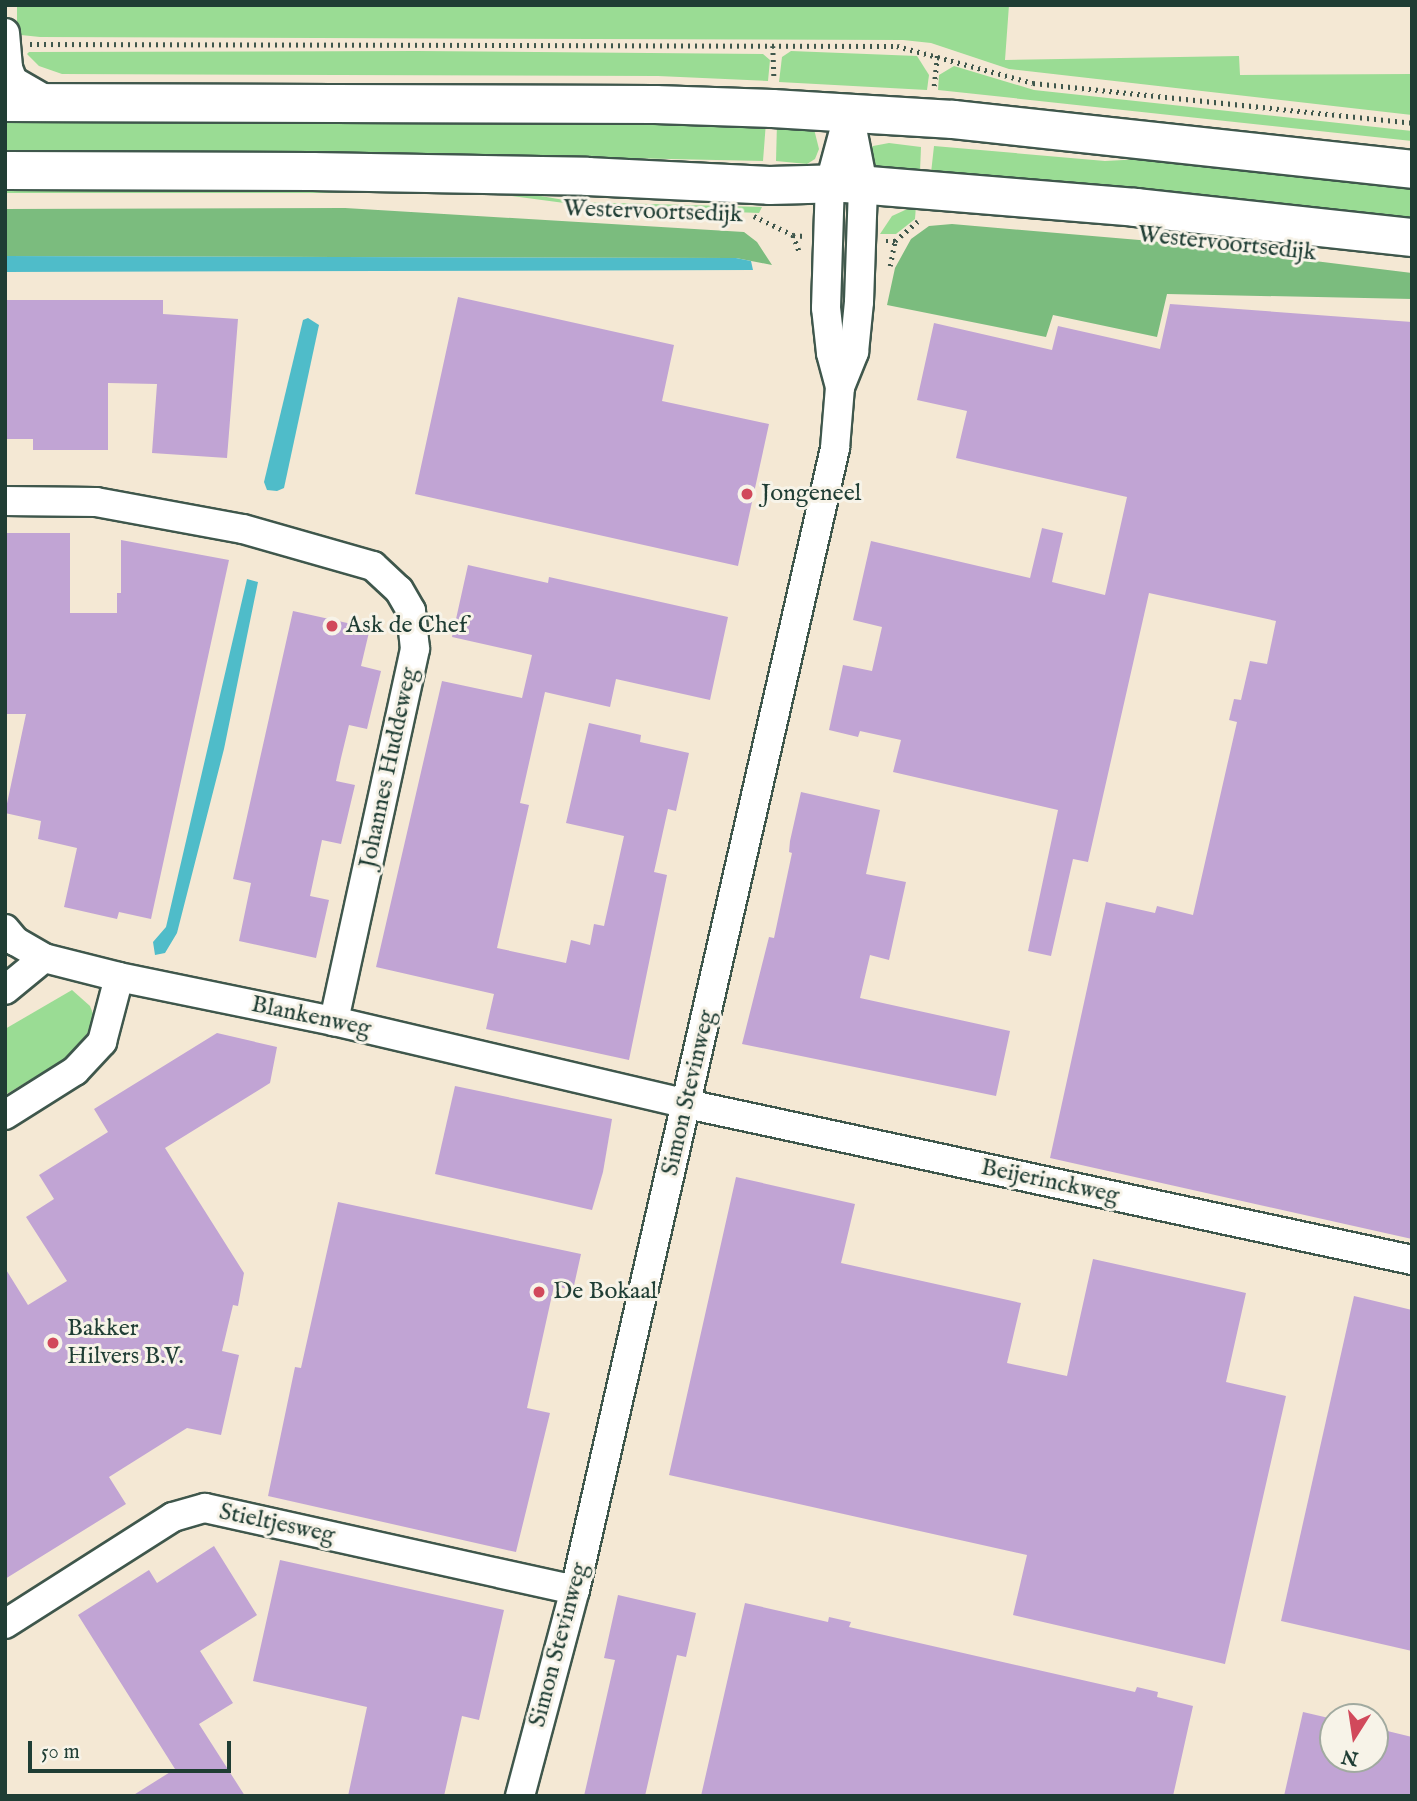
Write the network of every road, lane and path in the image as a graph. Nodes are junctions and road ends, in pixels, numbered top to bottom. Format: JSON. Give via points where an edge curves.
{"nodes":[{"id":1,"x":6,"y":38,"type":"edge"},
{"id":2,"x":48,"y":101,"type":"junction"},
{"id":3,"x":5,"y":102,"type":"edge"},
{"id":4,"x":849,"y":113,"type":"junction"},
{"id":5,"x":1412,"y":123,"type":"edge"},
{"id":6,"x":1412,"y":169,"type":"edge"},
{"id":7,"x":5,"y":170,"type":"edge"},
{"id":8,"x":846,"y":183,"type":"junction"},
{"id":9,"x":752,"y":215,"type":"dead end"},
{"id":10,"x":920,"y":219,"type":"dead end"},
{"id":11,"x":1412,"y":237,"type":"edge"},
{"id":12,"x":828,"y":238,"type":"junction"},
{"id":13,"x":861,"y":240,"type":"junction"},
{"id":14,"x":840,"y":387,"type":"junction"},
{"id":15,"x":5,"y":501,"type":"edge"},
{"id":16,"x":5,"y":929,"type":"edge"},
{"id":17,"x":44,"y":958,"type":"junction"},
{"id":18,"x":119,"y":977,"type":"junction"},
{"id":19,"x":5,"y":990,"type":"edge"},
{"id":20,"x":334,"y":1021,"type":"junction"},
{"id":21,"x":687,"y":1104,"type":"junction"},
{"id":22,"x":5,"y":1115,"type":"edge"},
{"id":23,"x":1412,"y":1260,"type":"edge"},
{"id":24,"x":575,"y":1590,"type":"junction"},
{"id":25,"x":5,"y":1624,"type":"edge"},
{"id":26,"x":520,"y":1796,"type":"edge"}],
"edges":[{"from":1,"to":2,"type":"street","via":[[13,81]]},
{"from":1,"to":5,"type":"path","via":[[897,46],[1033,83]]},
{"from":2,"to":3,"type":"main road"},
{"from":2,"to":4,"type":"main road","via":[[655,104]]},
{"from":4,"to":6,"type":"main road","via":[[967,120]]},
{"from":4,"to":8,"type":"street"},
{"from":7,"to":8,"type":"main road","name":"Westervoortsedijk","via":[[326,171],[769,185]]},
{"from":8,"to":11,"type":"main road","name":"Westervoortsedijk","via":[[1135,207]]},
{"from":8,"to":12,"type":"street","name":"Simon Stevinweg"},
{"from":8,"to":13,"type":"street","name":"Simon Stevinweg"},
{"from":9,"to":12,"type":"path","name":"Westervoortsedijk","via":[[793,235]]},
{"from":10,"to":13,"type":"path","via":[[895,241]]},
{"from":12,"to":14,"type":"street","name":"Simon Stevinweg","via":[[826,308]]},
{"from":13,"to":14,"type":"street","name":"Simon Stevinweg","via":[[854,352]]},
{"from":14,"to":21,"type":"street","name":"Simon Stevinweg","via":[[835,448]]},
{"from":15,"to":20,"type":"street","name":"Johannes Huddeweg","via":[[96,502],[243,529],[373,566],[399,590],[411,611],[415,649]]},
{"from":16,"to":17,"type":"street","name":"Blankenweg","via":[[15,941]]},
{"from":17,"to":18,"type":"street","name":"Blankenweg"},
{"from":17,"to":19,"type":"street"},
{"from":18,"to":20,"type":"street","name":"Blankenweg"},
{"from":18,"to":22,"type":"street","via":[[102,1042],[75,1071]]},
{"from":20,"to":21,"type":"street","name":"Blankenweg"},
{"from":21,"to":23,"type":"street","name":"Beijerinckweg"},
{"from":21,"to":24,"type":"street","name":"Simon Stevinweg"},
{"from":24,"to":25,"type":"street","name":"Stieltjesweg","via":[[205,1508],[173,1517]]},
{"from":24,"to":26,"type":"street","name":"Simon Stevinweg"}]}
